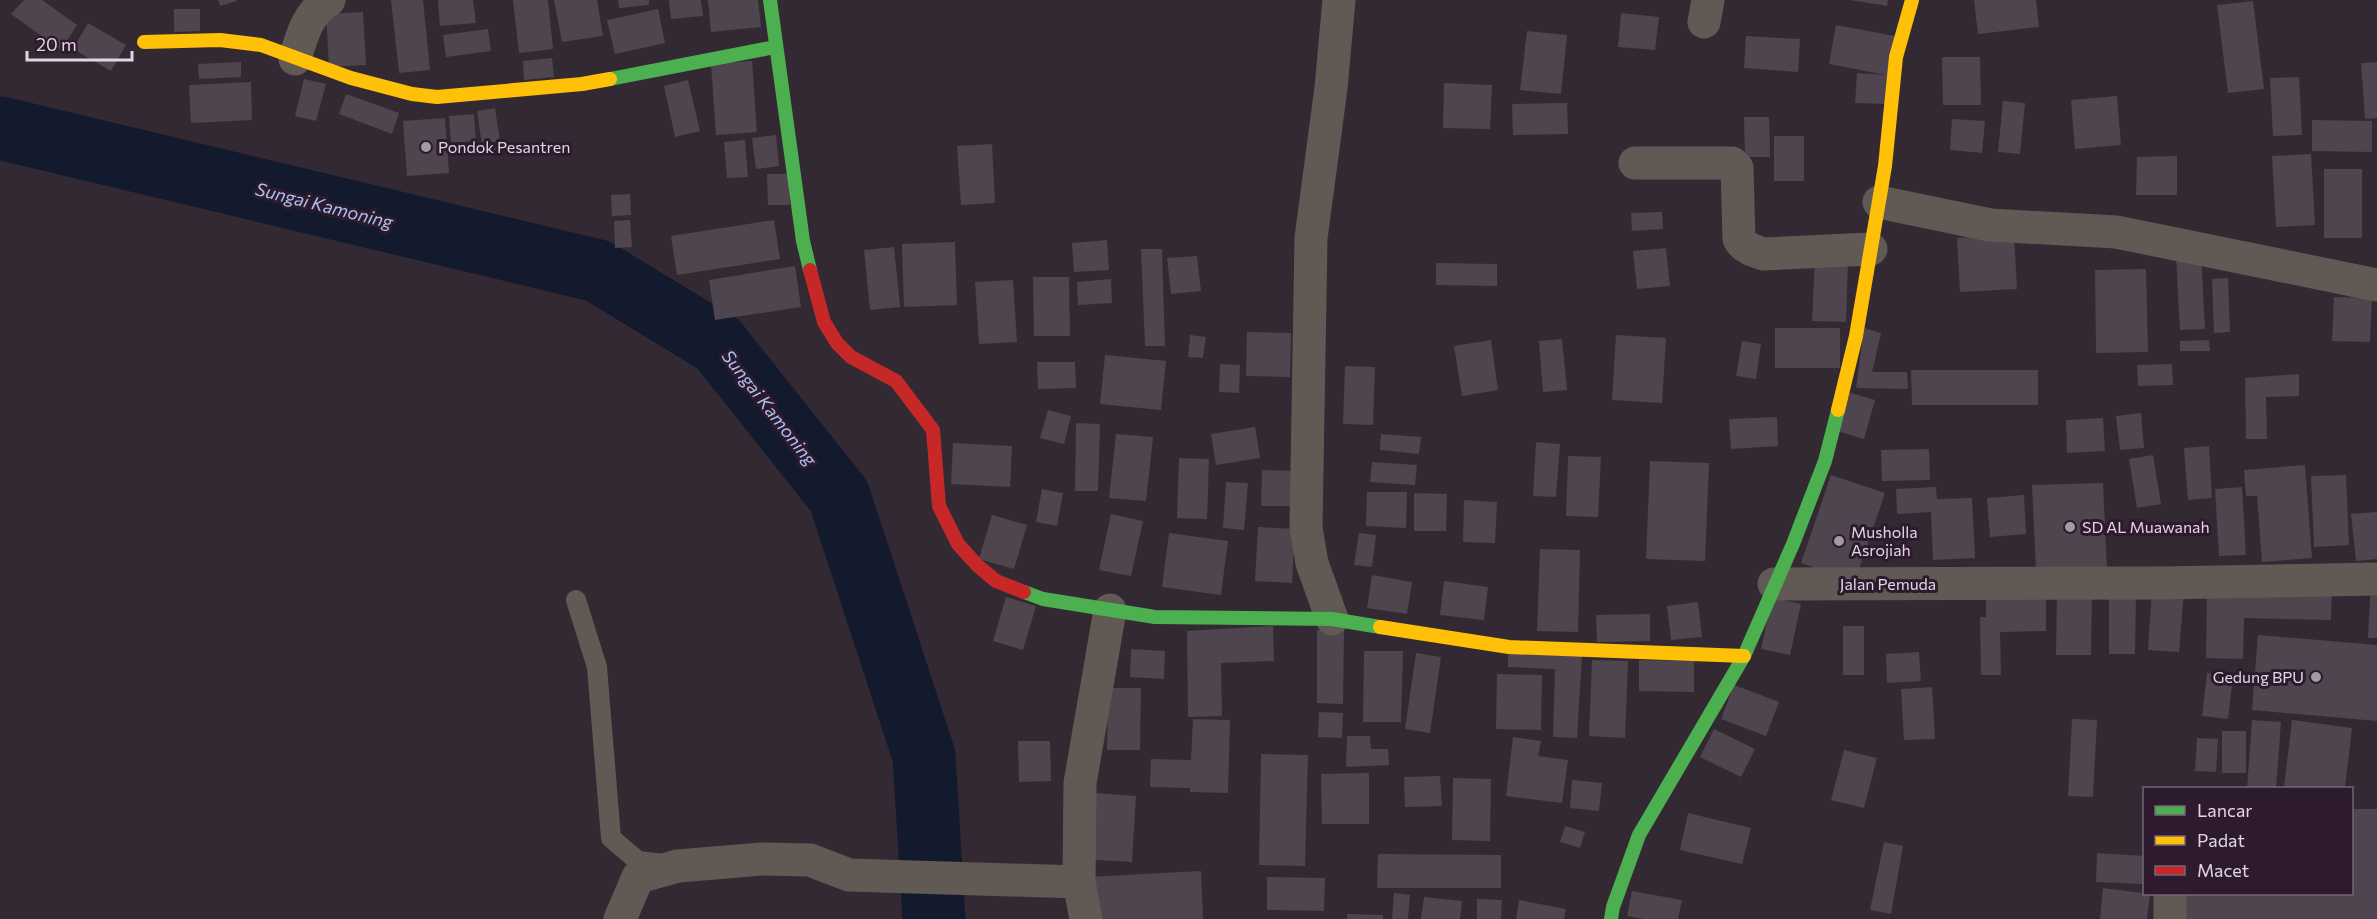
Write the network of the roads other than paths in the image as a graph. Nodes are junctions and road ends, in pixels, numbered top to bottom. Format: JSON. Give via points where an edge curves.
{"nodes":[{"id":1,"x":328,"y":0,"type":"edge"},
{"id":2,"x":770,"y":0,"type":"edge"},
{"id":3,"x":1339,"y":0,"type":"edge"},
{"id":4,"x":1912,"y":0,"type":"edge"},
{"id":5,"x":144,"y":42,"type":"dead end"},
{"id":6,"x":775,"y":47,"type":"junction"},
{"id":7,"x":295,"y":59,"type":"junction"},
{"id":8,"x":1635,"y":163,"type":"dead end"},
{"id":9,"x":1879,"y":202,"type":"junction"},
{"id":10,"x":1871,"y":249,"type":"junction"},
{"id":11,"x":2377,"y":285,"type":"edge"},
{"id":12,"x":2377,"y":579,"type":"edge"},
{"id":13,"x":1774,"y":584,"type":"junction"},
{"id":14,"x":576,"y":600,"type":"dead end"},
{"id":15,"x":1110,"y":610,"type":"junction"},
{"id":16,"x":1332,"y":619,"type":"junction"},
{"id":17,"x":1744,"y":656,"type":"junction"},
{"id":18,"x":678,"y":866,"type":"junction"},
{"id":19,"x":1078,"y":882,"type":"junction"},
{"id":20,"x":2170,"y":895,"type":"edge"},
{"id":21,"x":620,"y":919,"type":"edge"},
{"id":22,"x":1086,"y":919,"type":"edge"},
{"id":23,"x":1611,"y":919,"type":"edge"},
{"id":24,"x":2170,"y":919,"type":"edge"}],
"edges":[{"from":1,"to":7,"type":"street","via":[[312,13]]},
{"from":2,"to":6,"type":"street"},
{"from":3,"to":16,"type":"street","via":[[1311,238],[1306,528],[1312,563]]},
{"from":4,"to":9,"type":"street","via":[[1896,57]]},
{"from":5,"to":7,"type":"street","via":[[220,40],[261,45]]},
{"from":6,"to":7,"type":"street","via":[[582,84],[437,97],[392,89]]},
{"from":6,"to":15,"type":"street","via":[[803,241],[824,322],[851,357],[896,381],[933,430],[939,506],[958,544],[978,566],[996,581],[1043,600]]},
{"from":8,"to":10,"type":"street","via":[[1732,163],[1737,168],[1739,239],[1755,252]]},
{"from":9,"to":10,"type":"street"},
{"from":9,"to":11,"type":"street","via":[[1990,225],[2116,232]]},
{"from":10,"to":13,"type":"street","via":[[1856,336],[1825,461]]},
{"from":12,"to":13,"type":"street","name":"Jalan Pemuda"},
{"from":13,"to":17,"type":"street"},
{"from":14,"to":18,"type":"lane","via":[[597,667],[611,838],[638,861]]},
{"from":15,"to":16,"type":"street","via":[[1155,617]]},
{"from":15,"to":19,"type":"street","via":[[1080,783]]},
{"from":16,"to":17,"type":"street","via":[[1509,647]]},
{"from":17,"to":23,"type":"street","via":[[1639,835]]},
{"from":18,"to":19,"type":"street","via":[[762,859],[810,860],[849,875]]},
{"from":18,"to":21,"type":"street","via":[[638,877]]},
{"from":19,"to":22,"type":"street"},
{"from":20,"to":24,"type":"street"}]}
